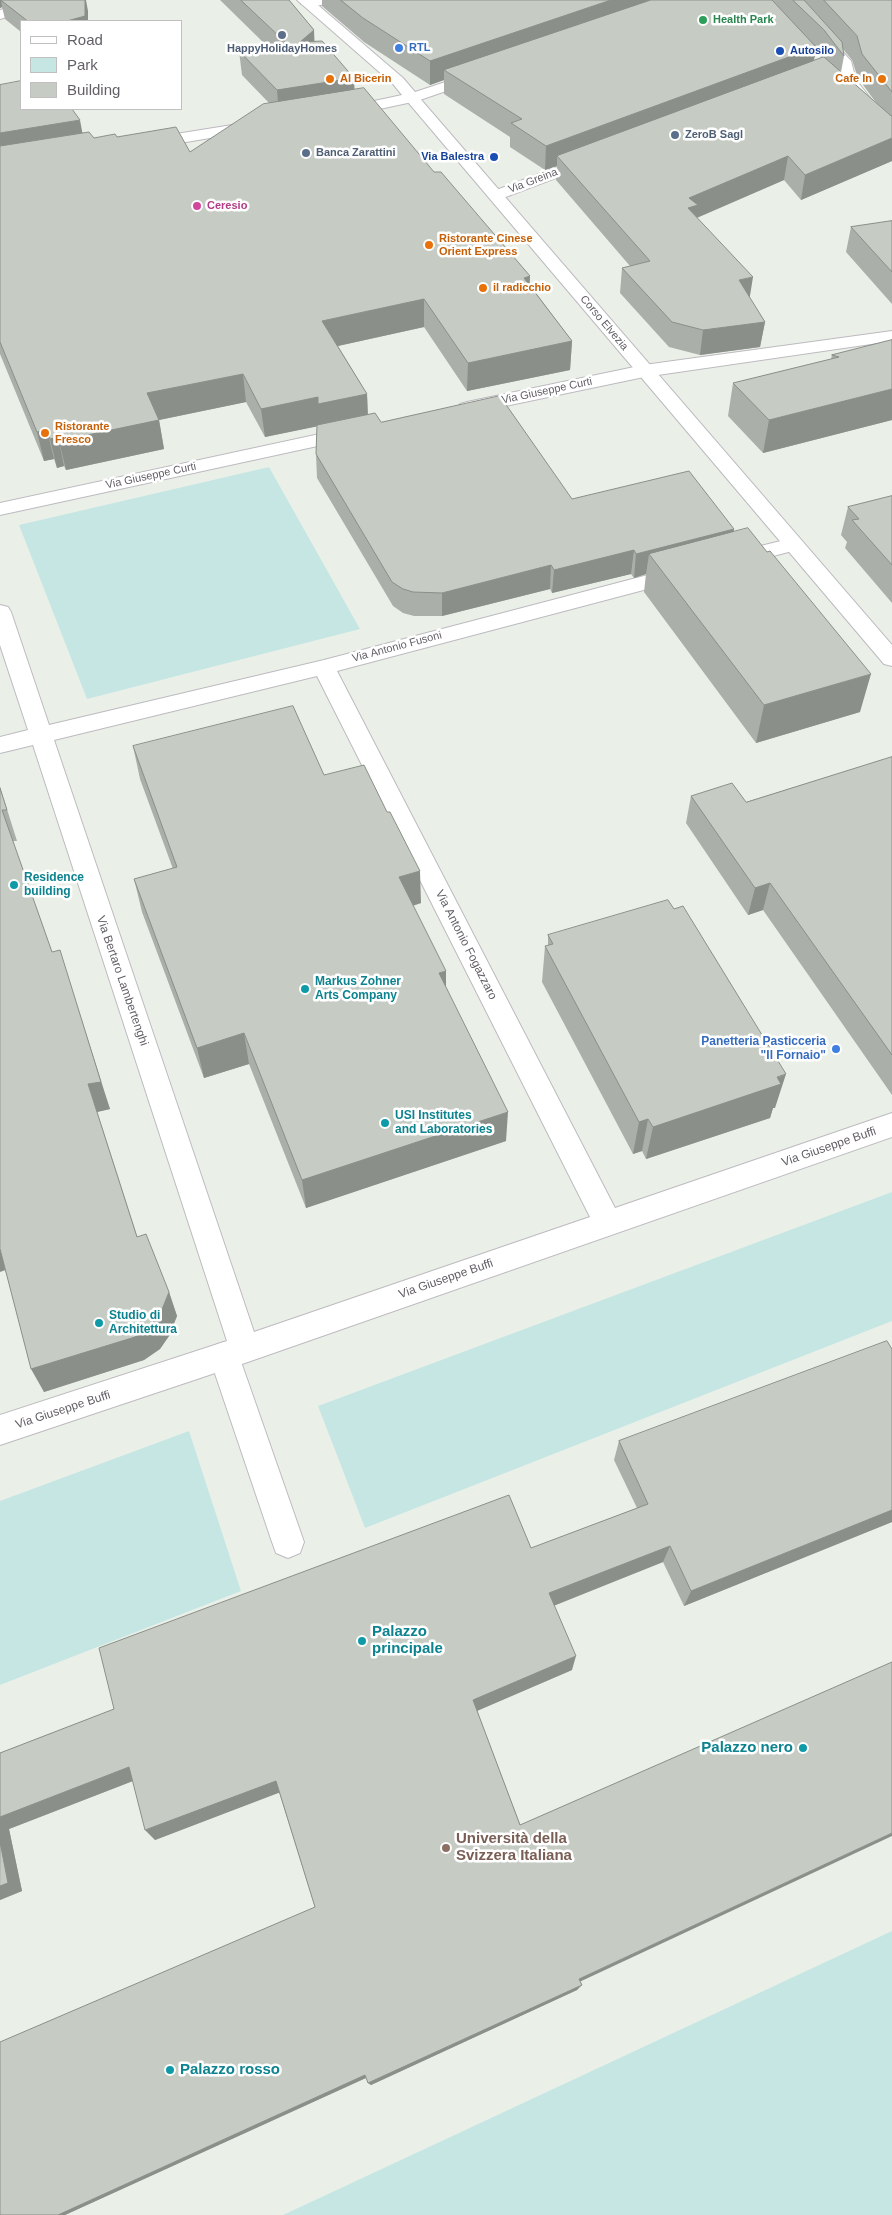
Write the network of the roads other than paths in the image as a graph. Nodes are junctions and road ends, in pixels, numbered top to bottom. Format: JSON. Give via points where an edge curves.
{"nodes":[{"id":1,"x":50,"y":0,"type":"edge"},
{"id":2,"x":324,"y":0,"type":"edge"},
{"id":3,"x":788,"y":0,"type":"edge"},
{"id":4,"x":306,"y":2,"type":"edge"},
{"id":5,"x":0,"y":15,"type":"edge"},
{"id":6,"x":490,"y":72,"type":"edge"},
{"id":7,"x":834,"y":85,"type":"edge"},
{"id":8,"x":412,"y":98,"type":"junction"},
{"id":9,"x":329,"y":114,"type":"edge"},
{"id":10,"x":271,"y":124,"type":"edge"},
{"id":11,"x":126,"y":148,"type":"edge"},
{"id":12,"x":608,"y":153,"type":"edge"},
{"id":13,"x":497,"y":194,"type":"junction"},
{"id":14,"x":892,"y":336,"type":"edge"},
{"id":15,"x":644,"y":371,"type":"junction"},
{"id":16,"x":451,"y":412,"type":"edge"},
{"id":17,"x":374,"y":428,"type":"edge"},
{"id":18,"x":0,"y":509,"type":"edge"},
{"id":19,"x":793,"y":544,"type":"junction"},
{"id":20,"x":0,"y":612,"type":"edge"},
{"id":21,"x":892,"y":659,"type":"edge"},
{"id":22,"x":324,"y":667,"type":"junction"},
{"id":23,"x":39,"y":734,"type":"junction"},
{"id":24,"x":0,"y":745,"type":"edge"},
{"id":25,"x":892,"y":1125,"type":"edge"},
{"id":26,"x":608,"y":1222,"type":"junction"},
{"id":27,"x":234,"y":1352,"type":"junction"},
{"id":28,"x":0,"y":1430,"type":"edge"},
{"id":29,"x":288,"y":1542,"type":"dead end"}],
"edges":[{"from":1,"to":5,"type":"street"},
{"from":2,"to":4,"type":"street"},
{"from":3,"to":7,"type":"street","via":[[846,64],[849,80],[877,120],[858,108]]},
{"from":4,"to":8,"type":"street","name":"Corso Elvezia","via":[[398,80]]},
{"from":6,"to":8,"type":"street"},
{"from":8,"to":9,"type":"street"},
{"from":8,"to":13,"type":"street","name":"Corso Elvezia"},
{"from":10,"to":11,"type":"street"},
{"from":12,"to":13,"type":"street","name":"Via Greina"},
{"from":13,"to":15,"type":"street","name":"Corso Elvezia"},
{"from":14,"to":15,"type":"street","name":"Via Giuseppe Curti"},
{"from":15,"to":16,"type":"street","name":"Via Giuseppe Curti"},
{"from":15,"to":19,"type":"street","name":"Corso Elvezia"},
{"from":17,"to":18,"type":"street","name":"Via Giuseppe Curti"},
{"from":19,"to":21,"type":"street","name":"Corso Elvezia"},
{"from":19,"to":22,"type":"street","name":"Via Antonio Fusoni"},
{"from":20,"to":23,"type":"street","name":"Via Bertaro Lambertenghi"},
{"from":22,"to":23,"type":"street","name":"Via Antonio Fusoni"},
{"from":22,"to":26,"type":"street","name":"Via Antonio Fogazzaro"},
{"from":23,"to":24,"type":"street","name":"Via Antonio Fusoni"},
{"from":23,"to":27,"type":"street","name":"Via Bertaro Lambertenghi"},
{"from":25,"to":26,"type":"street","name":"Via Giuseppe Buffi"},
{"from":26,"to":27,"type":"street","name":"Via Giuseppe Buffi"},
{"from":27,"to":28,"type":"street","name":"Via Giuseppe Buffi"},
{"from":27,"to":29,"type":"street","name":"Via Bertaro Lambertenghi"}]}
